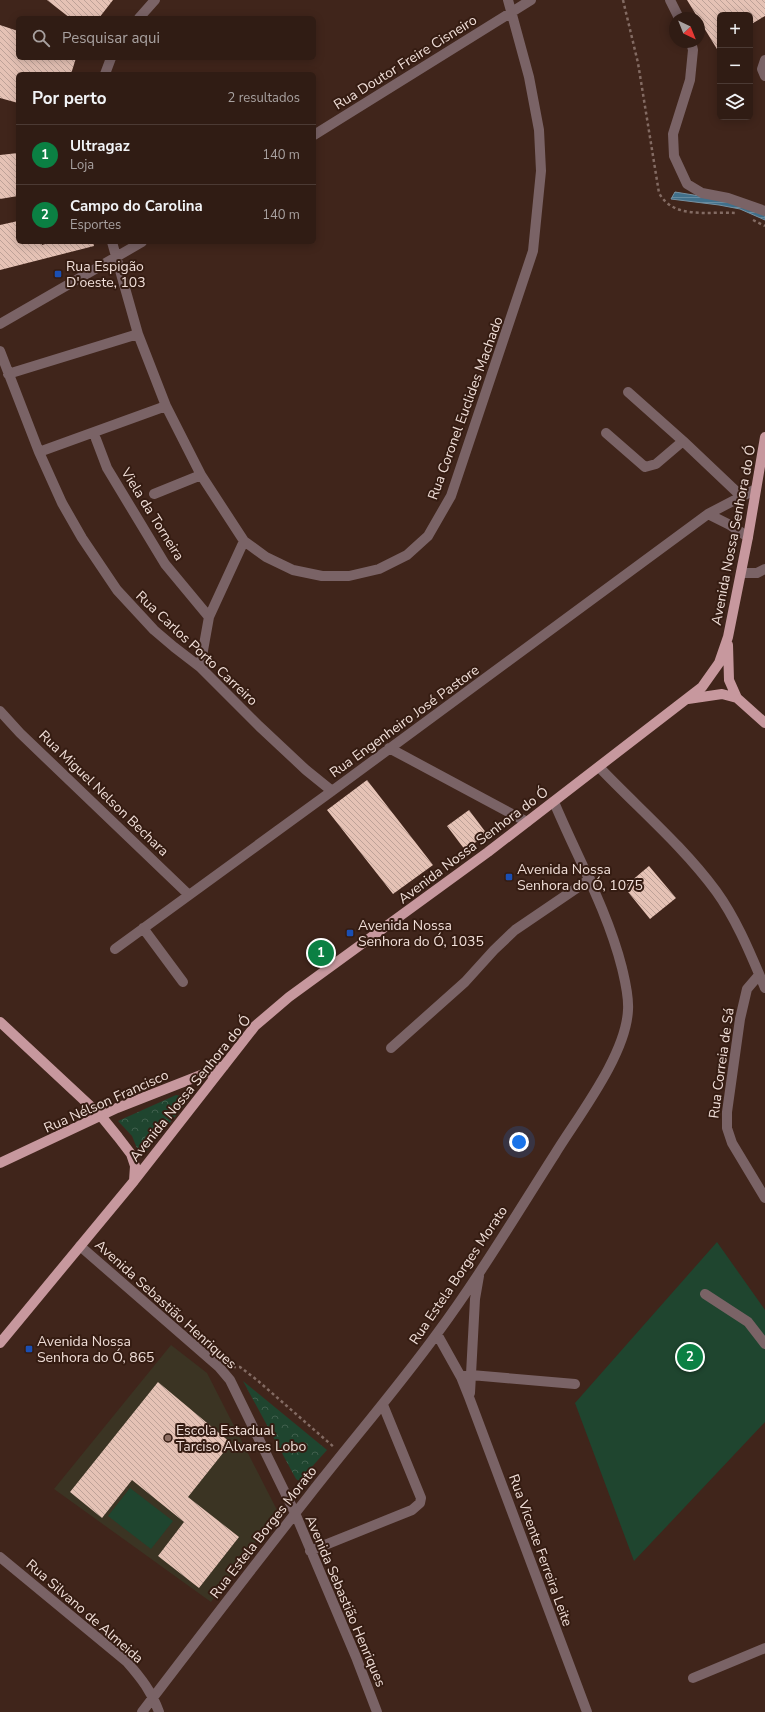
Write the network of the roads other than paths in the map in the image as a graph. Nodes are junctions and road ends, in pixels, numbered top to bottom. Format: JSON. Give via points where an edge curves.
{"nodes":[{"id":1,"x":508,"y":0,"type":"edge"},
{"id":2,"x":531,"y":0,"type":"edge"},
{"id":3,"x":670,"y":0,"type":"edge"},
{"id":4,"x":150,"y":2,"type":"edge"},
{"id":5,"x":512,"y":11,"type":"junction"},
{"id":6,"x":676,"y":12,"type":"edge"},
{"id":7,"x":140,"y":16,"type":"edge"},
{"id":8,"x":692,"y":48,"type":"edge"},
{"id":9,"x":110,"y":60,"type":"edge"},
{"id":10,"x":765,"y":60,"type":"edge"},
{"id":11,"x":106,"y":72,"type":"edge"},
{"id":12,"x":765,"y":76,"type":"edge"},
{"id":13,"x":316,"y":134,"type":"edge"},
{"id":14,"x":765,"y":211,"type":"edge"},
{"id":15,"x":112,"y":244,"type":"edge"},
{"id":16,"x":139,"y":244,"type":"edge"},
{"id":17,"x":116,"y":258,"type":"junction"},
{"id":18,"x":0,"y":324,"type":"edge"},
{"id":19,"x":138,"y":334,"type":"junction"},
{"id":20,"x":0,"y":351,"type":"edge"},
{"id":21,"x":8,"y":374,"type":"junction"},
{"id":22,"x":628,"y":392,"type":"dead end"},
{"id":23,"x":166,"y":406,"type":"junction"},
{"id":24,"x":606,"y":433,"type":"dead end"},
{"id":25,"x":765,"y":437,"type":"edge"},
{"id":26,"x":96,"y":439,"type":"dead end"},
{"id":27,"x":683,"y":441,"type":"junction"},
{"id":28,"x":39,"y":452,"type":"junction"},
{"id":29,"x":201,"y":475,"type":"junction"},
{"id":30,"x":756,"y":489,"type":"junction"},
{"id":31,"x":154,"y":494,"type":"dead end"},
{"id":32,"x":741,"y":496,"type":"junction"},
{"id":33,"x":708,"y":514,"type":"junction"},
{"id":34,"x":748,"y":537,"type":"junction"},
{"id":35,"x":244,"y":541,"type":"junction"},
{"id":36,"x":765,"y":569,"type":"edge"},
{"id":37,"x":741,"y":573,"type":"junction"},
{"id":38,"x":209,"y":617,"type":"junction"},
{"id":39,"x":728,"y":637,"type":"junction"},
{"id":40,"x":200,"y":667,"type":"junction"},
{"id":41,"x":737,"y":698,"type":"junction"},
{"id":42,"x":687,"y":700,"type":"junction"},
{"id":43,"x":0,"y":711,"type":"edge"},
{"id":44,"x":765,"y":722,"type":"edge"},
{"id":45,"x":390,"y":748,"type":"junction"},
{"id":46,"x":599,"y":767,"type":"junction"},
{"id":47,"x":332,"y":791,"type":"junction"},
{"id":48,"x":554,"y":802,"type":"junction"},
{"id":49,"x":527,"y":822,"type":"junction"},
{"id":50,"x":590,"y":879,"type":"junction"},
{"id":51,"x":189,"y":895,"type":"junction"},
{"id":52,"x":143,"y":928,"type":"junction"},
{"id":53,"x":114,"y":948,"type":"dead end"},
{"id":54,"x":760,"y":975,"type":"junction"},
{"id":55,"x":183,"y":982,"type":"dead end"},
{"id":56,"x":765,"y":988,"type":"edge"},
{"id":57,"x":0,"y":1022,"type":"edge"},
{"id":58,"x":391,"y":1048,"type":"dead end"},
{"id":59,"x":224,"y":1066,"type":"junction"},
{"id":60,"x":101,"y":1116,"type":"junction"},
{"id":61,"x":0,"y":1163,"type":"edge"},
{"id":62,"x":134,"y":1181,"type":"junction"},
{"id":63,"x":765,"y":1198,"type":"edge"},
{"id":64,"x":80,"y":1246,"type":"junction"},
{"id":65,"x":479,"y":1273,"type":"junction"},
{"id":66,"x":705,"y":1294,"type":"dead end"},
{"id":67,"x":437,"y":1334,"type":"junction"},
{"id":68,"x":0,"y":1343,"type":"edge"},
{"id":69,"x":765,"y":1344,"type":"edge"},
{"id":70,"x":466,"y":1376,"type":"junction"},
{"id":71,"x":574,"y":1384,"type":"dead end"},
{"id":72,"x":383,"y":1405,"type":"junction"},
{"id":73,"x":295,"y":1513,"type":"junction"},
{"id":74,"x":310,"y":1550,"type":"junction"},
{"id":75,"x":0,"y":1557,"type":"edge"},
{"id":76,"x":765,"y":1648,"type":"edge"},
{"id":77,"x":693,"y":1678,"type":"dead end"},
{"id":78,"x":154,"y":1697,"type":"junction"},
{"id":79,"x":142,"y":1712,"type":"edge"},
{"id":80,"x":159,"y":1712,"type":"edge"},
{"id":81,"x":377,"y":1712,"type":"edge"},
{"id":82,"x":587,"y":1712,"type":"edge"}],
"edges":[{"from":1,"to":5,"type":"street","name":"Rua Coronel Euclides Machado"},
{"from":2,"to":5,"type":"street","name":"Rua Doutor Freire Cisneiro"},
{"from":3,"to":6,"type":"street"},
{"from":4,"to":7,"type":"street"},
{"from":5,"to":13,"type":"street","name":"Rua Doutor Freire Cisneiro"},
{"from":5,"to":35,"type":"street","name":"Rua Coronel Euclides Machado","via":[[529,77],[538,130],[541,171],[533,251],[451,496],[428,536],[407,555],[379,569],[350,576],[322,576],[292,570],[266,557]]},
{"from":8,"to":14,"type":"street","via":[[690,80],[674,134],[674,156],[687,184],[702,193],[728,198]]},
{"from":9,"to":11,"type":"street"},
{"from":10,"to":12,"type":"street","via":[[762,70]]},
{"from":15,"to":17,"type":"street","name":"Rua Coronel Euclides Machado"},
{"from":16,"to":17,"type":"street"},
{"from":17,"to":18,"type":"street"},
{"from":17,"to":19,"type":"street","name":"Rua Coronel Euclides Machado"},
{"from":19,"to":21,"type":"street"},
{"from":19,"to":23,"type":"street","name":"Rua Coronel Euclides Machado"},
{"from":20,"to":21,"type":"street","name":"Rua Carlos Porto Carreiro"},
{"from":21,"to":28,"type":"street","name":"Rua Carlos Porto Carreiro"},
{"from":22,"to":27,"type":"street"},
{"from":23,"to":28,"type":"street"},
{"from":23,"to":29,"type":"street","name":"Rua Coronel Euclides Machado"},
{"from":24,"to":27,"type":"street","via":[[645,467],[656,464]]},
{"from":25,"to":30,"type":"main road","name":"Avenida Nossa Senhora do Ó"},
{"from":26,"to":38,"type":"street","name":"Viela da Torneira","via":[[107,468],[165,564]]},
{"from":27,"to":32,"type":"street"},
{"from":28,"to":40,"type":"street","name":"Rua Carlos Porto Carreiro","via":[[78,532],[118,590],[154,630]]},
{"from":29,"to":31,"type":"street"},
{"from":29,"to":35,"type":"street","name":"Rua Coronel Euclides Machado"},
{"from":30,"to":32,"type":"street","name":"Rua Engenheiro José Pastore"},
{"from":30,"to":34,"type":"main road","name":"Avenida Nossa Senhora do Ó"},
{"from":32,"to":33,"type":"street","name":"Rua Engenheiro José Pastore"},
{"from":33,"to":34,"type":"street"},
{"from":33,"to":45,"type":"street","name":"Rua Engenheiro José Pastore"},
{"from":34,"to":37,"type":"main road","name":"Avenida Nossa Senhora do Ó"},
{"from":35,"to":38,"type":"street"},
{"from":36,"to":37,"type":"street","via":[[757,573]]},
{"from":37,"to":39,"type":"main road","name":"Avenida Nossa Senhora do Ó"},
{"from":38,"to":40,"type":"street"},
{"from":39,"to":41,"type":"main road","name":"Avenida Nossa Senhora do Ó","via":[[729,680]]},
{"from":39,"to":42,"type":"main road","name":"Avenida Nossa Senhora do Ó","via":[[719,663],[711,676]]},
{"from":40,"to":47,"type":"street","name":"Rua Carlos Porto Carreiro","via":[[258,726]]},
{"from":41,"to":42,"type":"main road","name":"Avenida Nossa Senhora do Ó","via":[[713,694]]},
{"from":41,"to":44,"type":"main road"},
{"from":42,"to":46,"type":"main road","name":"Avenida Nossa Senhora do Ó"},
{"from":43,"to":51,"type":"street","name":"Rua Miguel Nelson Bechara"},
{"from":45,"to":47,"type":"street","name":"Rua Engenheiro José Pastore"},
{"from":45,"to":49,"type":"street"},
{"from":46,"to":48,"type":"main road","name":"Avenida Nossa Senhora do Ó"},
{"from":46,"to":54,"type":"street","via":[[668,835],[716,892]]},
{"from":47,"to":51,"type":"street","name":"Rua Engenheiro José Pastore"},
{"from":48,"to":49,"type":"main road","name":"Avenida Nossa Senhora do Ó"},
{"from":48,"to":50,"type":"street","name":"Rua Estela Borges Morato"},
{"from":49,"to":59,"type":"main road","name":"Avenida Nossa Senhora do Ó","via":[[289,997],[255,1026]]},
{"from":50,"to":58,"type":"street","via":[[515,930],[465,982]]},
{"from":50,"to":65,"type":"street","name":"Rua Estela Borges Morato","via":[[618,953],[626,986],[628,1010],[623,1039],[604,1075]]},
{"from":51,"to":52,"type":"street","name":"Rua Engenheiro José Pastore"},
{"from":52,"to":53,"type":"street","name":"Rua Engenheiro José Pastore"},
{"from":52,"to":55,"type":"street"},
{"from":54,"to":56,"type":"street"},
{"from":54,"to":63,"type":"street","name":"Rua Correia de Sá","via":[[746,989],[727,1112],[727,1128],[732,1143]]},
{"from":57,"to":60,"type":"main road"},
{"from":59,"to":60,"type":"main road","name":"Rua Nélson Francisco"},
{"from":59,"to":62,"type":"main road","name":"Avenida Nossa Senhora do Ó"},
{"from":60,"to":61,"type":"main road","name":"Rua Nélson Francisco"},
{"from":60,"to":62,"type":"main road","via":[[131,1154],[135,1166]]},
{"from":62,"to":64,"type":"main road","name":"Avenida Nossa Senhora do Ó"},
{"from":64,"to":68,"type":"main road","name":"Avenida Nossa Senhora do Ó"},
{"from":64,"to":73,"type":"street","name":"Avenida Sebastião Henriques","via":[[219,1367],[230,1380]]},
{"from":65,"to":67,"type":"street","name":"Rua Estela Borges Morato"},
{"from":65,"to":70,"type":"street","name":"Rua Vicente Ferreira Leite"},
{"from":66,"to":69,"type":"street","via":[[748,1322]]},
{"from":67,"to":70,"type":"street"},
{"from":67,"to":72,"type":"street","name":"Rua Estela Borges Morato"},
{"from":70,"to":71,"type":"street"},
{"from":70,"to":82,"type":"street","name":"Rua Vicente Ferreira Leite","via":[[469,1398]]},
{"from":72,"to":73,"type":"street","name":"Rua Estela Borges Morato"},
{"from":72,"to":74,"type":"street","via":[[421,1498],[420,1503],[397,1517]]},
{"from":73,"to":74,"type":"street","name":"Avenida Sebastião Henriques"},
{"from":73,"to":78,"type":"street","name":"Rua Estela Borges Morato"},
{"from":74,"to":81,"type":"street","name":"Avenida Sebastião Henriques"},
{"from":75,"to":78,"type":"street","name":"Rua Silvano de Almeida","via":[[127,1662]]},
{"from":76,"to":77,"type":"street"},
{"from":78,"to":79,"type":"street","name":"Rua Estela Borges Morato"},
{"from":78,"to":80,"type":"street","name":"Rua Silvano de Almeida"}]}
